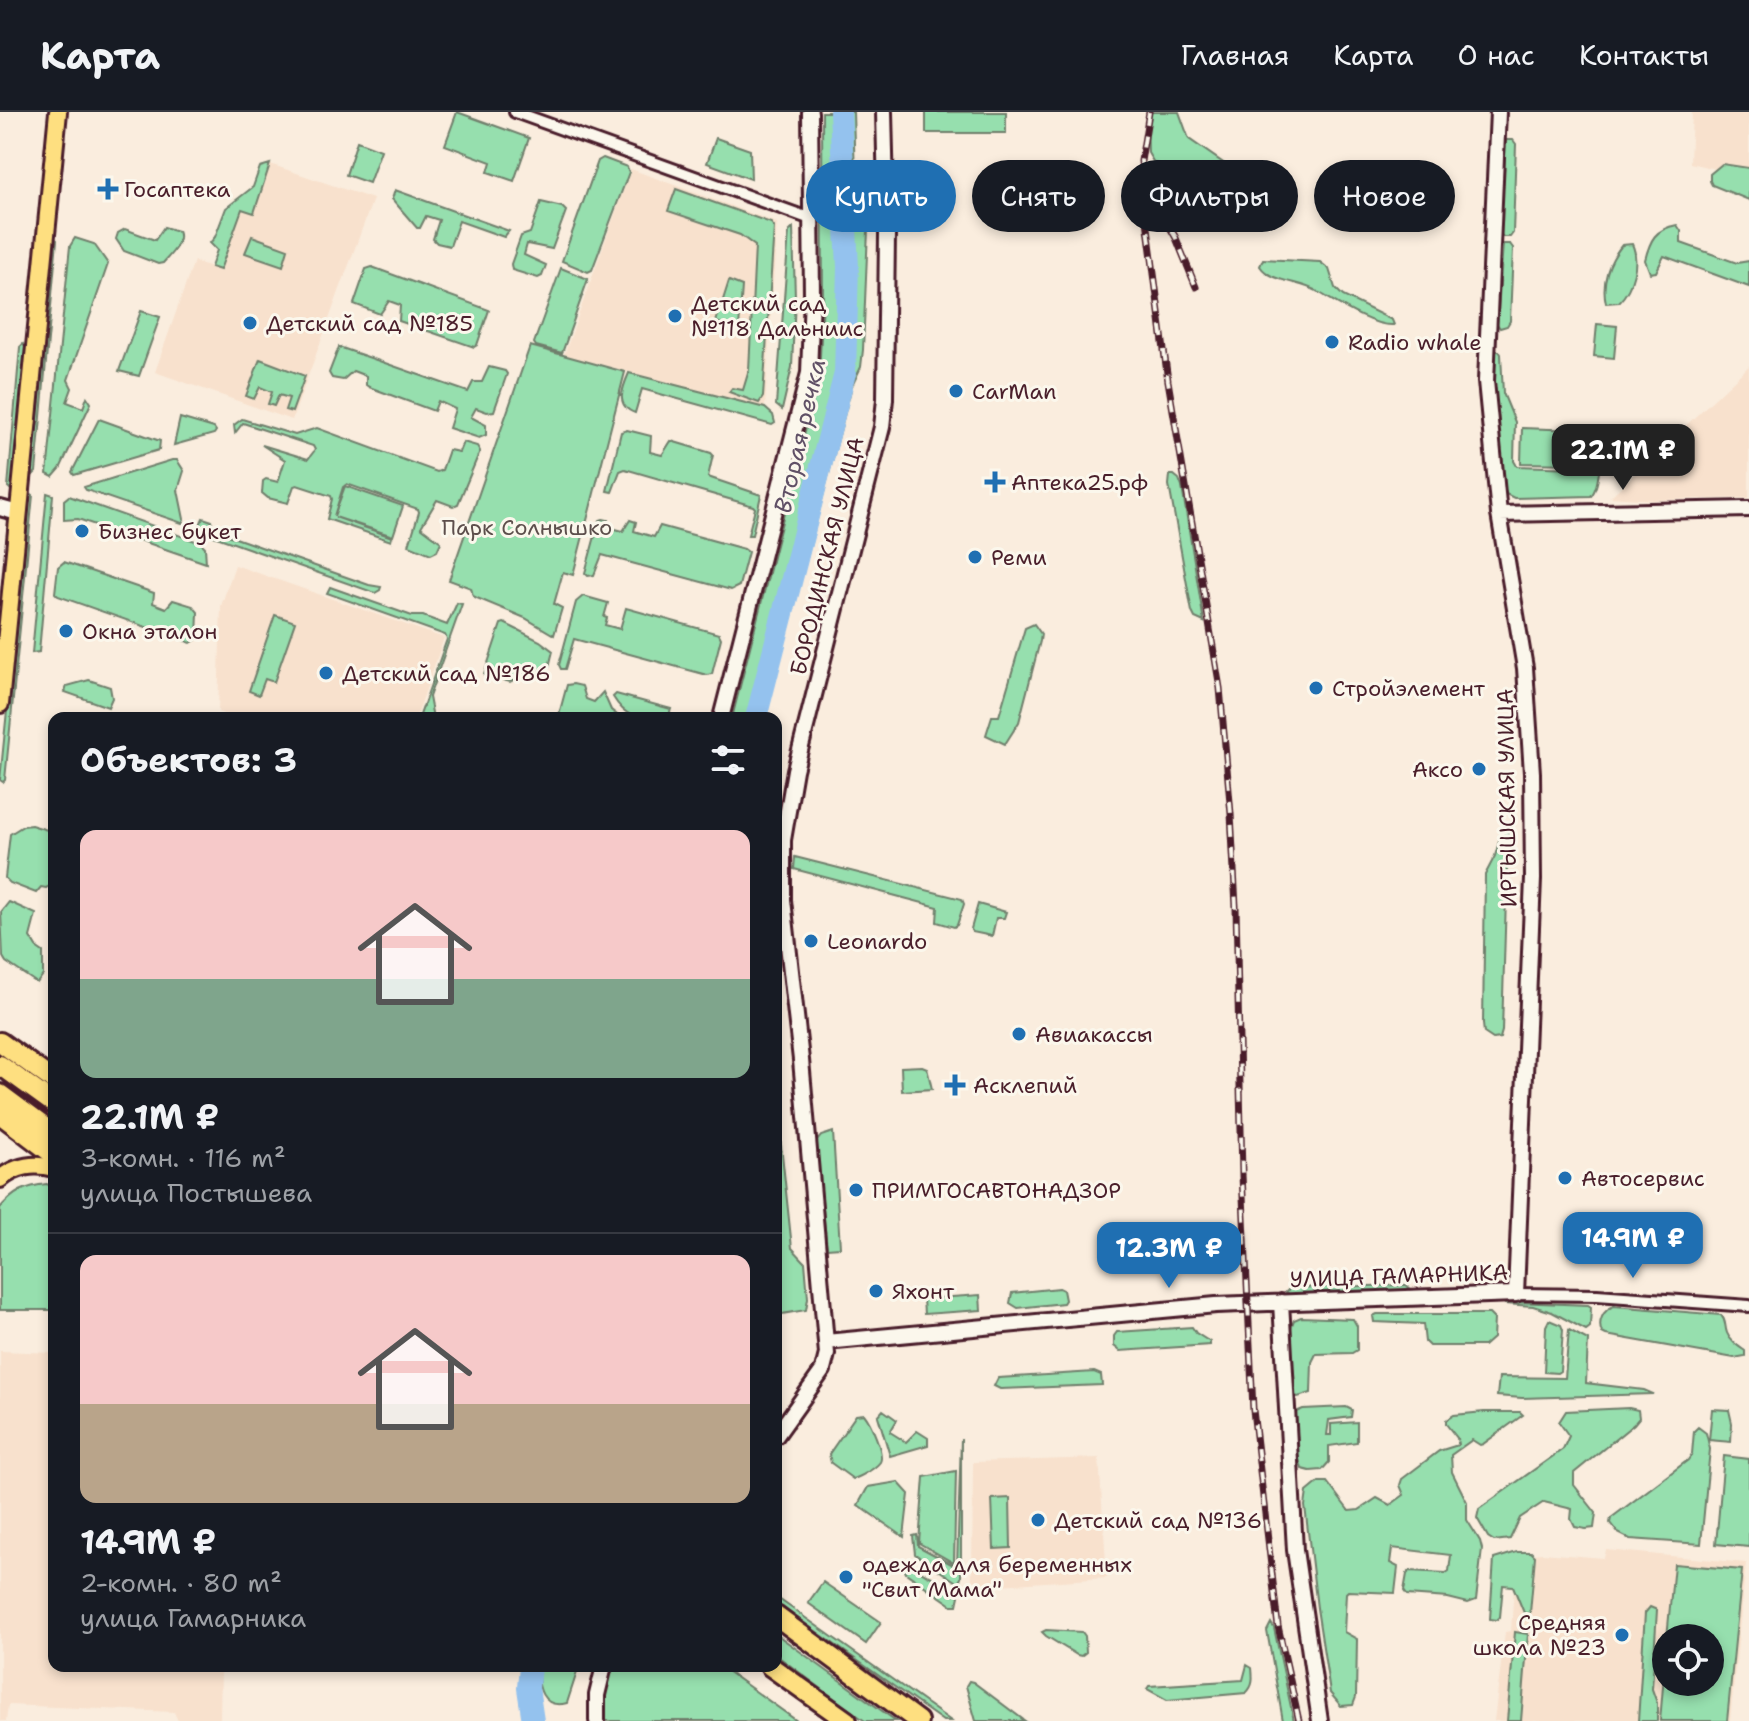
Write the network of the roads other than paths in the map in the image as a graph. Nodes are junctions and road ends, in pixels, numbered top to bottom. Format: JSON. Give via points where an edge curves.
{"nodes":[{"id":1,"x":58,"y":112,"type":"edge"},
{"id":2,"x":515,"y":112,"type":"edge"},
{"id":3,"x":810,"y":112,"type":"edge"},
{"id":4,"x":884,"y":112,"type":"edge"},
{"id":5,"x":1498,"y":112,"type":"edge"},
{"id":6,"x":810,"y":160,"type":"edge"},
{"id":7,"x":806,"y":217,"type":"edge"},
{"id":8,"x":811,"y":232,"type":"edge"},
{"id":9,"x":0,"y":508,"type":"edge"},
{"id":10,"x":1749,"y":509,"type":"edge"},
{"id":11,"x":18,"y":513,"type":"junction"},
{"id":12,"x":1499,"y":514,"type":"junction"},
{"id":13,"x":0,"y":704,"type":"edge"},
{"id":14,"x":723,"y":712,"type":"edge"},
{"id":15,"x":0,"y":1042,"type":"edge"},
{"id":16,"x":0,"y":1065,"type":"edge"},
{"id":17,"x":48,"y":1077,"type":"edge"},
{"id":18,"x":0,"y":1094,"type":"edge"},
{"id":19,"x":48,"y":1100,"type":"edge"},
{"id":20,"x":0,"y":1114,"type":"edge"},
{"id":21,"x":48,"y":1130,"type":"edge"},
{"id":22,"x":48,"y":1150,"type":"edge"},
{"id":23,"x":48,"y":1167,"type":"edge"},
{"id":24,"x":0,"y":1179,"type":"edge"},
{"id":25,"x":1516,"y":1294,"type":"junction"},
{"id":26,"x":1281,"y":1302,"type":"junction"},
{"id":27,"x":1749,"y":1306,"type":"edge"},
{"id":28,"x":826,"y":1342,"type":"junction"},
{"id":29,"x":782,"y":1428,"type":"edge"},
{"id":30,"x":782,"y":1620,"type":"edge"},
{"id":31,"x":603,"y":1672,"type":"edge"},
{"id":32,"x":778,"y":1672,"type":"edge"},
{"id":33,"x":597,"y":1721,"type":"edge"},
{"id":34,"x":847,"y":1721,"type":"edge"},
{"id":35,"x":918,"y":1721,"type":"edge"},
{"id":36,"x":1320,"y":1721,"type":"edge"}],
"edges":[{"from":1,"to":11,"type":"main road"},
{"from":2,"to":7,"type":"street"},
{"from":3,"to":6,"type":"main road"},
{"from":4,"to":28,"type":"main road","name":"БОРОДИНСКАЯ УЛИЦА","via":[[882,427],[794,775],[783,840],[783,900]]},
{"from":5,"to":12,"type":"main road","name":"ИРТЫШСКАЯ УЛИЦА","via":[[1486,381]]},
{"from":8,"to":14,"type":"main road","via":[[809,373]]},
{"from":9,"to":11,"type":"main road"},
{"from":10,"to":12,"type":"main road"},
{"from":11,"to":13,"type":"main road"},
{"from":12,"to":25,"type":"main road","name":"ИРТЫШСКАЯ УЛИЦА","via":[[1525,668],[1532,773],[1533,879]]},
{"from":15,"to":17,"type":"highway"},
{"from":16,"to":19,"type":"highway"},
{"from":18,"to":21,"type":"highway"},
{"from":20,"to":22,"type":"highway"},
{"from":23,"to":24,"type":"main road","via":[[35,1164]]},
{"from":25,"to":26,"type":"main road","name":"УЛИЦА ГАМАРНИКА"},
{"from":25,"to":27,"type":"street","name":"УЛИЦА ГАМАРНИКА"},
{"from":26,"to":28,"type":"main road","name":"УЛИЦА ГАМАРНИКА"},
{"from":26,"to":36,"type":"main road","via":[[1295,1550]]},
{"from":28,"to":29,"type":"main road","via":[[823,1370]]},
{"from":30,"to":35,"type":"highway"},
{"from":31,"to":33,"type":"main road"},
{"from":32,"to":34,"type":"highway"}]}
